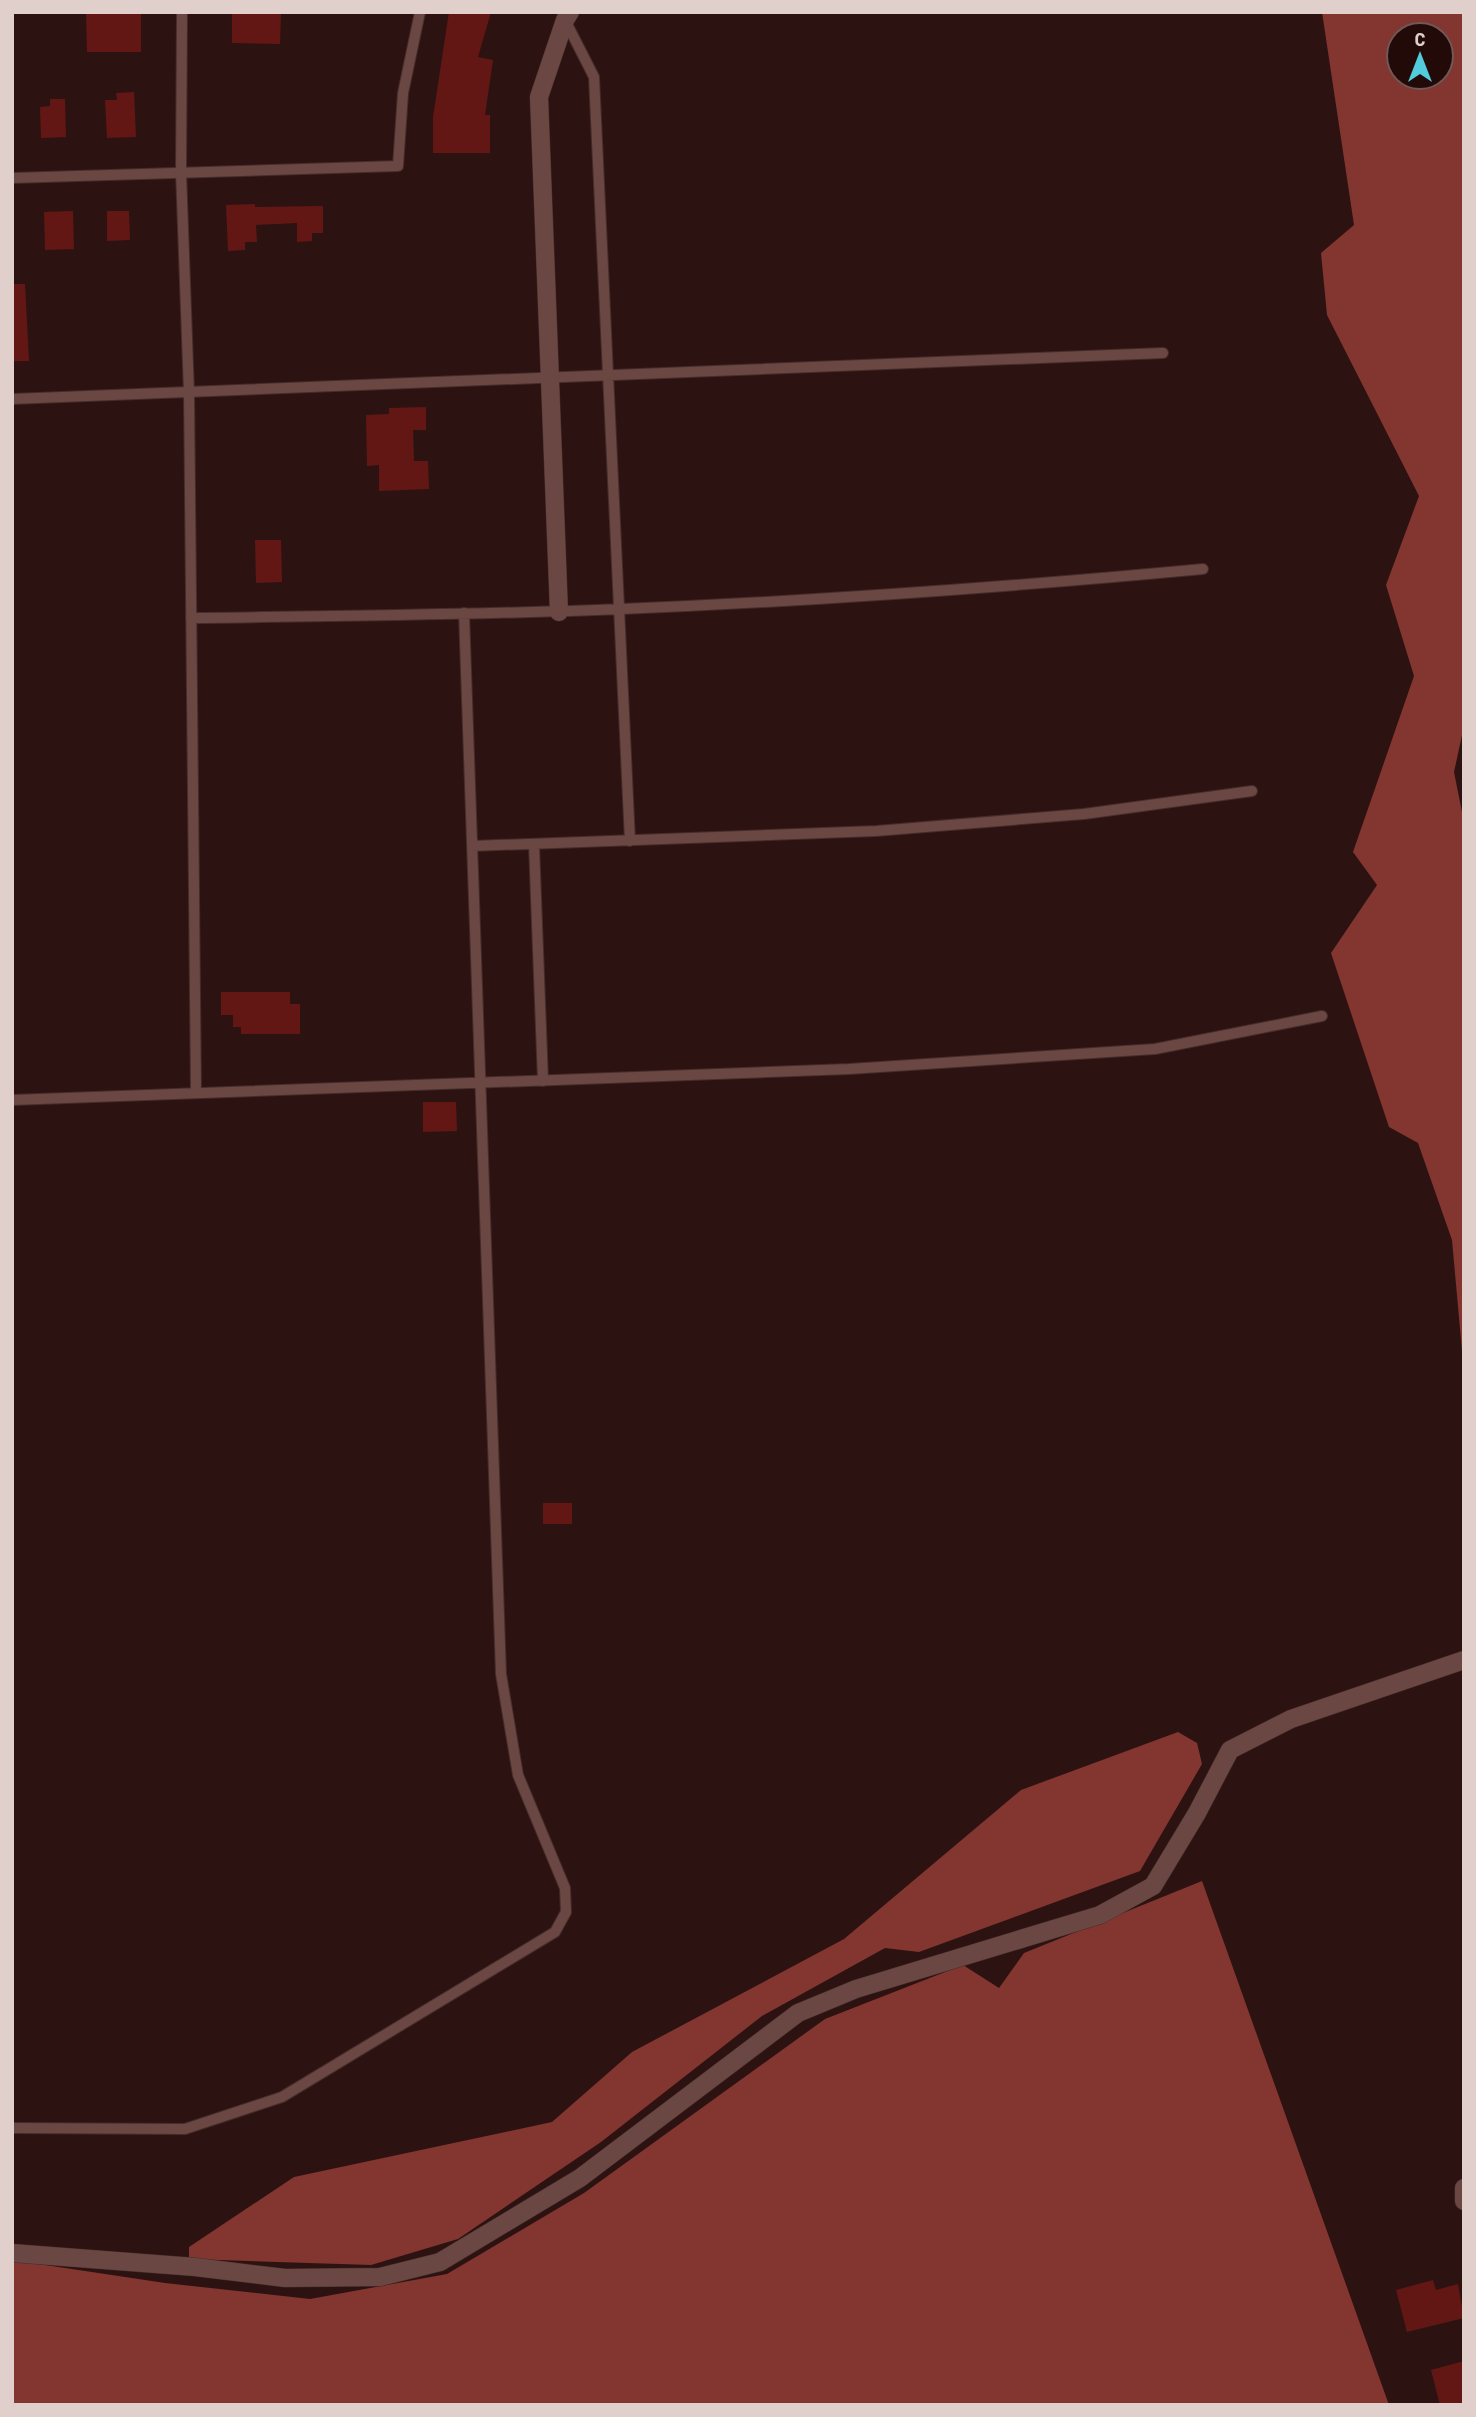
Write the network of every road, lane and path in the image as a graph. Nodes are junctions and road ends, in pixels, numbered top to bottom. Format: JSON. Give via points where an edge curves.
{"nodes":[{"id":1,"x":182,"y":12,"type":"edge"},
{"id":2,"x":420,"y":12,"type":"edge"},
{"id":3,"x":568,"y":16,"type":"edge"},
{"id":4,"x":181,"y":172,"type":"junction"},
{"id":5,"x":12,"y":178,"type":"edge"},
{"id":6,"x":1163,"y":353,"type":"dead end"},
{"id":7,"x":608,"y":376,"type":"junction"},
{"id":8,"x":549,"y":379,"type":"junction"},
{"id":9,"x":189,"y":393,"type":"junction"},
{"id":10,"x":12,"y":399,"type":"edge"},
{"id":11,"x":1203,"y":569,"type":"dead end"},
{"id":12,"x":620,"y":609,"type":"junction"},
{"id":13,"x":559,"y":612,"type":"junction"},
{"id":14,"x":464,"y":613,"type":"junction"},
{"id":15,"x":191,"y":618,"type":"junction"},
{"id":16,"x":1252,"y":791,"type":"dead end"},
{"id":17,"x":630,"y":841,"type":"junction"},
{"id":18,"x":534,"y":845,"type":"junction"},
{"id":19,"x":472,"y":846,"type":"junction"},
{"id":20,"x":1322,"y":1016,"type":"dead end"},
{"id":21,"x":543,"y":1081,"type":"junction"},
{"id":22,"x":481,"y":1083,"type":"junction"},
{"id":23,"x":196,"y":1093,"type":"junction"},
{"id":24,"x":12,"y":1100,"type":"edge"},
{"id":25,"x":1464,"y":1660,"type":"edge"},
{"id":26,"x":12,"y":2127,"type":"edge"},
{"id":27,"x":1464,"y":2188,"type":"edge"},
{"id":28,"x":1464,"y":2202,"type":"edge"},
{"id":29,"x":12,"y":2253,"type":"edge"}],
"edges":[{"from":1,"to":4,"type":"lane"},
{"from":2,"to":4,"type":"lane","via":[[402,93],[398,166]]},
{"from":3,"to":7,"type":"lane","via":[[594,77]]},
{"from":3,"to":8,"type":"street","via":[[539,97]]},
{"from":4,"to":5,"type":"lane"},
{"from":4,"to":9,"type":"lane"},
{"from":6,"to":7,"type":"lane"},
{"from":7,"to":8,"type":"lane"},
{"from":7,"to":12,"type":"lane"},
{"from":8,"to":9,"type":"lane"},
{"from":8,"to":13,"type":"street"},
{"from":9,"to":10,"type":"lane"},
{"from":9,"to":15,"type":"lane"},
{"from":11,"to":12,"type":"lane"},
{"from":12,"to":13,"type":"lane"},
{"from":12,"to":17,"type":"lane"},
{"from":13,"to":14,"type":"lane"},
{"from":14,"to":15,"type":"lane"},
{"from":14,"to":19,"type":"lane"},
{"from":15,"to":23,"type":"lane"},
{"from":16,"to":17,"type":"lane","via":[[1084,814],[876,831]]},
{"from":17,"to":18,"type":"lane"},
{"from":18,"to":19,"type":"lane"},
{"from":18,"to":21,"type":"lane"},
{"from":19,"to":22,"type":"lane"},
{"from":20,"to":21,"type":"lane","via":[[1155,1049],[849,1069]]},
{"from":21,"to":22,"type":"lane"},
{"from":22,"to":23,"type":"lane"},
{"from":22,"to":26,"type":"lane","via":[[501,1674],[518,1775],[565,1888],[566,1912],[555,1932],[282,2097],[185,2129]]},
{"from":23,"to":24,"type":"lane"},
{"from":25,"to":29,"type":"street","via":[[1291,1719],[1230,1749],[1153,1886],[1100,1915],[856,1989],[798,2013],[580,2178],[440,2262],[380,2277],[285,2277]]},
{"from":27,"to":28,"type":"street"}]}
